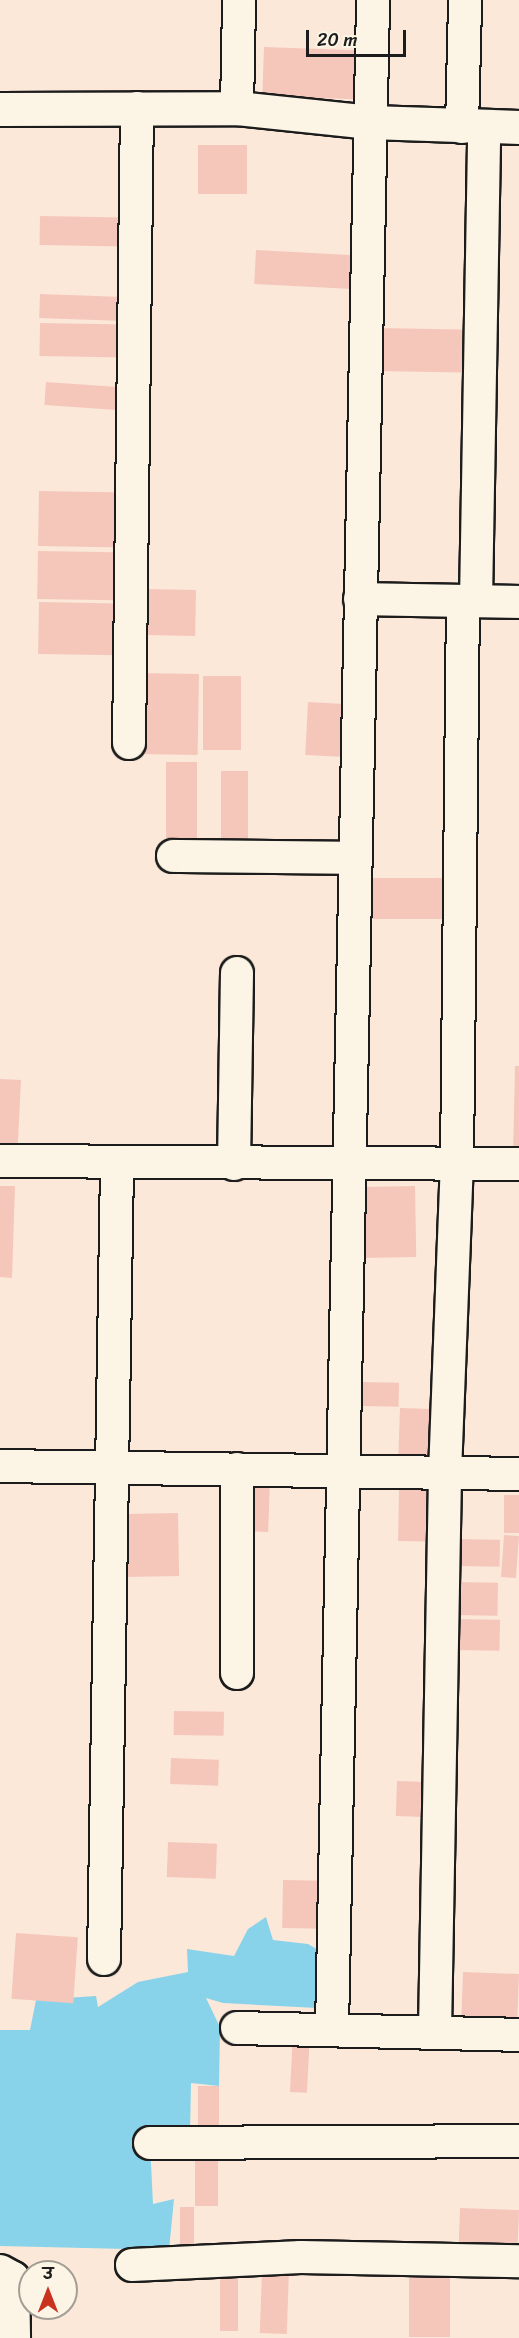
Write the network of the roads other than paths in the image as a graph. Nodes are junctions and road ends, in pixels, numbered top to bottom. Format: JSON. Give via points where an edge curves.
{"nodes":[{"id":1,"x":239,"y":0,"type":"edge"},
{"id":2,"x":373,"y":0,"type":"edge"},
{"id":3,"x":465,"y":0,"type":"edge"},
{"id":4,"x":137,"y":108,"type":"junction"},
{"id":5,"x":237,"y":108,"type":"junction"},
{"id":6,"x":0,"y":109,"type":"edge"},
{"id":7,"x":370,"y":122,"type":"junction"},
{"id":8,"x":473,"y":127,"type":"junction"},
{"id":9,"x":519,"y":127,"type":"edge"},
{"id":10,"x":360,"y":599,"type":"junction"},
{"id":11,"x":470,"y":601,"type":"junction"},
{"id":12,"x":519,"y":602,"type":"edge"},
{"id":13,"x":129,"y":743,"type":"dead end"},
{"id":14,"x":173,"y":856,"type":"dead end"},
{"id":15,"x":352,"y":858,"type":"junction"},
{"id":16,"x":237,"y":973,"type":"dead end"},
{"id":17,"x":350,"y":1160,"type":"junction"},
{"id":18,"x":0,"y":1161,"type":"edge"},
{"id":19,"x":456,"y":1162,"type":"junction"},
{"id":20,"x":117,"y":1163,"type":"junction"},
{"id":21,"x":234,"y":1164,"type":"junction"},
{"id":22,"x":519,"y":1164,"type":"edge"},
{"id":23,"x":0,"y":1466,"type":"edge"},
{"id":24,"x":110,"y":1467,"type":"junction"},
{"id":25,"x":237,"y":1469,"type":"junction"},
{"id":26,"x":346,"y":1471,"type":"junction"},
{"id":27,"x":445,"y":1473,"type":"junction"},
{"id":28,"x":519,"y":1474,"type":"edge"},
{"id":29,"x":237,"y":1673,"type":"dead end"},
{"id":30,"x":104,"y":1959,"type":"dead end"},
{"id":31,"x":237,"y":2028,"type":"dead end"},
{"id":32,"x":332,"y":2028,"type":"junction"},
{"id":33,"x":435,"y":2031,"type":"junction"},
{"id":34,"x":519,"y":2035,"type":"edge"},
{"id":35,"x":519,"y":2141,"type":"edge"},
{"id":36,"x":150,"y":2143,"type":"dead end"},
{"id":37,"x":519,"y":2260,"type":"edge"},
{"id":38,"x":132,"y":2265,"type":"dead end"},
{"id":39,"x":0,"y":2271,"type":"edge"},
{"id":40,"x":14,"y":2338,"type":"edge"}],
"edges":[{"from":1,"to":5,"type":"street"},
{"from":2,"to":7,"type":"street"},
{"from":3,"to":8,"type":"street"},
{"from":4,"to":5,"type":"street"},
{"from":4,"to":6,"type":"street"},
{"from":4,"to":13,"type":"street"},
{"from":5,"to":7,"type":"street"},
{"from":7,"to":8,"type":"street"},
{"from":7,"to":10,"type":"street"},
{"from":8,"to":9,"type":"street"},
{"from":8,"to":11,"type":"street"},
{"from":10,"to":11,"type":"street"},
{"from":10,"to":15,"type":"street"},
{"from":11,"to":12,"type":"street"},
{"from":11,"to":19,"type":"street"},
{"from":14,"to":15,"type":"street"},
{"from":15,"to":17,"type":"street"},
{"from":16,"to":21,"type":"street"},
{"from":17,"to":19,"type":"street"},
{"from":17,"to":21,"type":"street"},
{"from":17,"to":26,"type":"street"},
{"from":18,"to":20,"type":"street"},
{"from":19,"to":22,"type":"street"},
{"from":19,"to":27,"type":"street"},
{"from":20,"to":21,"type":"street"},
{"from":20,"to":24,"type":"street"},
{"from":23,"to":24,"type":"street"},
{"from":24,"to":25,"type":"street"},
{"from":24,"to":30,"type":"street"},
{"from":25,"to":26,"type":"street"},
{"from":25,"to":29,"type":"street"},
{"from":26,"to":27,"type":"street"},
{"from":26,"to":32,"type":"street"},
{"from":27,"to":28,"type":"street"},
{"from":27,"to":33,"type":"street"},
{"from":31,"to":32,"type":"street"},
{"from":32,"to":33,"type":"street"},
{"from":33,"to":34,"type":"street"},
{"from":35,"to":36,"type":"street"},
{"from":37,"to":38,"type":"street","via":[[301,2257]]},
{"from":39,"to":40,"type":"street","via":[[14,2278]]}]}
